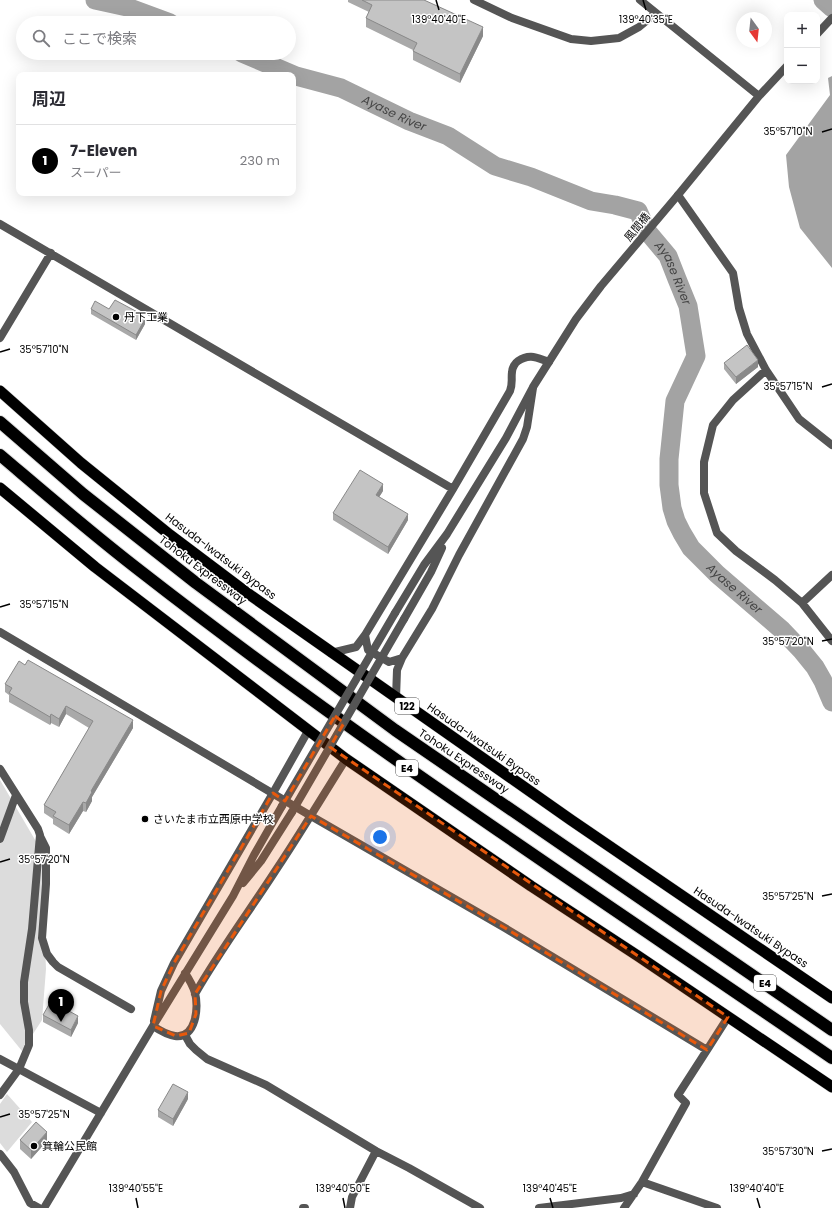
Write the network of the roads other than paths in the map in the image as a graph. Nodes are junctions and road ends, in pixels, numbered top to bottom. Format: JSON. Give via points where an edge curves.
{"nodes":[{"id":1,"x":474,"y":0,"type":"edge"},
{"id":2,"x":640,"y":0,"type":"edge"},
{"id":3,"x":656,"y":13,"type":"junction"},
{"id":4,"x":832,"y":18,"type":"edge"},
{"id":5,"x":820,"y":31,"type":"edge"},
{"id":6,"x":784,"y":69,"type":"edge"},
{"id":7,"x":759,"y":96,"type":"junction"},
{"id":8,"x":678,"y":195,"type":"junction"},
{"id":9,"x":0,"y":224,"type":"edge"},
{"id":10,"x":50,"y":253,"type":"junction"},
{"id":11,"x":0,"y":338,"type":"edge"},
{"id":12,"x":549,"y":362,"type":"junction"},
{"id":13,"x":766,"y":370,"type":"junction"},
{"id":14,"x":533,"y":387,"type":"junction"},
{"id":15,"x":0,"y":391,"type":"edge"},
{"id":16,"x":0,"y":422,"type":"edge"},
{"id":17,"x":832,"y":445,"type":"edge"},
{"id":18,"x":0,"y":454,"type":"edge"},
{"id":19,"x":0,"y":488,"type":"edge"},
{"id":20,"x":453,"y":489,"type":"junction"},
{"id":21,"x":448,"y":534,"type":"junction"},
{"id":22,"x":832,"y":575,"type":"edge"},
{"id":23,"x":802,"y":603,"type":"junction"},
{"id":24,"x":0,"y":632,"type":"edge"},
{"id":25,"x":365,"y":635,"type":"junction"},
{"id":26,"x":832,"y":641,"type":"edge"},
{"id":27,"x":331,"y":653,"type":"junction"},
{"id":28,"x":402,"y":658,"type":"junction"},
{"id":29,"x":396,"y":698,"type":"junction"},
{"id":30,"x":308,"y":731,"type":"junction"},
{"id":31,"x":346,"y":759,"type":"junction"},
{"id":32,"x":0,"y":769,"type":"edge"},
{"id":33,"x":273,"y":794,"type":"junction"},
{"id":34,"x":16,"y":795,"type":"junction"},
{"id":35,"x":311,"y":816,"type":"junction"},
{"id":36,"x":40,"y":835,"type":"junction"},
{"id":37,"x":0,"y":839,"type":"edge"},
{"id":38,"x":233,"y":896,"type":"junction"},
{"id":39,"x":185,"y":973,"type":"junction"},
{"id":40,"x":195,"y":994,"type":"junction"},
{"id":41,"x":832,"y":998,"type":"edge"},
{"id":42,"x":131,"y":1009,"type":"dead end"},
{"id":43,"x":728,"y":1016,"type":"junction"},
{"id":44,"x":153,"y":1026,"type":"junction"},
{"id":45,"x":832,"y":1030,"type":"edge"},
{"id":46,"x":185,"y":1035,"type":"junction"},
{"id":47,"x":707,"y":1050,"type":"junction"},
{"id":48,"x":832,"y":1058,"type":"edge"},
{"id":49,"x":0,"y":1059,"type":"edge"},
{"id":50,"x":19,"y":1069,"type":"junction"},
{"id":51,"x":832,"y":1086,"type":"edge"},
{"id":52,"x":0,"y":1095,"type":"edge"},
{"id":53,"x":101,"y":1112,"type":"junction"},
{"id":54,"x":376,"y":1150,"type":"junction"},
{"id":55,"x":0,"y":1154,"type":"edge"},
{"id":56,"x":642,"y":1182,"type":"junction"},
{"id":57,"x":634,"y":1194,"type":"junction"},
{"id":58,"x":40,"y":1208,"type":"edge"},
{"id":59,"x":44,"y":1208,"type":"edge"},
{"id":60,"x":350,"y":1208,"type":"edge"},
{"id":61,"x":480,"y":1208,"type":"edge"},
{"id":62,"x":539,"y":1208,"type":"edge"},
{"id":63,"x":624,"y":1208,"type":"edge"},
{"id":64,"x":717,"y":1208,"type":"edge"}],
"edges":[{"from":1,"to":3,"type":"street","via":[[512,18],[571,39],[591,41],[619,38],[639,27]]},
{"from":2,"to":3,"type":"street"},
{"from":3,"to":7,"type":"street"},
{"from":4,"to":5,"type":"street"},
{"from":6,"to":7,"type":"street","name":"風間橋"},
{"from":7,"to":8,"type":"street","name":"風間橋"},
{"from":8,"to":12,"type":"street","name":"風間橋","via":[[601,286]]},
{"from":8,"to":13,"type":"street","via":[[733,273],[747,334]]},
{"from":9,"to":10,"type":"street"},
{"from":10,"to":11,"type":"street"},
{"from":10,"to":20,"type":"street"},
{"from":12,"to":14,"type":"street","name":"風間橋"},
{"from":12,"to":20,"type":"street","via":[[525,356],[515,362],[510,391]]},
{"from":13,"to":17,"type":"street","via":[[799,419]]},
{"from":13,"to":23,"type":"street","via":[[733,400],[713,425],[704,462],[704,493],[717,534]]},
{"from":14,"to":21,"type":"street","name":"風間橋","via":[[506,438]]},
{"from":14,"to":28,"type":"street","via":[[523,439],[459,555],[432,610]]},
{"from":15,"to":27,"type":"highway","name":"Hasuda-Iwatsuki Bypass","number":"122","via":[[81,463],[170,535]]},
{"from":16,"to":45,"type":"highway","name":"Tohoku Expressway","number":"E4","via":[[83,494],[196,583],[394,730]]},
{"from":18,"to":48,"type":"highway","number":"E4","via":[[137,569],[377,747]]},
{"from":19,"to":30,"type":"highway","via":[[95,567]]},
{"from":20,"to":25,"type":"street"},
{"from":21,"to":38,"type":"street","bridge":true,"via":[[424,565],[395,613],[282,806]]},
{"from":21,"to":38,"type":"street","bridge":true,"via":[[431,572],[292,812],[261,861]]},
{"from":22,"to":23,"type":"street"},
{"from":23,"to":26,"type":"street"},
{"from":24,"to":33,"type":"street"},
{"from":25,"to":27,"type":"street","via":[[356,646]]},
{"from":25,"to":28,"type":"street","via":[[368,650],[389,662]]},
{"from":27,"to":29,"type":"highway","name":"Hasuda-Iwatsuki Bypass","number":"122"},
{"from":28,"to":29,"type":"street","via":[[397,670]]},
{"from":29,"to":41,"type":"highway","name":"Hasuda-Iwatsuki Bypass","number":"122"},
{"from":30,"to":31,"type":"highway"},
{"from":30,"to":33,"type":"street"},
{"from":31,"to":35,"type":"street"},
{"from":31,"to":43,"type":"highway","via":[[530,886]]},
{"from":32,"to":34,"type":"street"},
{"from":33,"to":35,"type":"street"},
{"from":33,"to":44,"type":"street","via":[[174,962],[156,1005]]},
{"from":34,"to":36,"type":"street"},
{"from":34,"to":37,"type":"street"},
{"from":35,"to":40,"type":"street"},
{"from":35,"to":47,"type":"street","via":[[505,928]]},
{"from":36,"to":42,"type":"street","via":[[46,848],[42,938],[47,954],[58,967]]},
{"from":36,"to":50,"type":"street","via":[[32,929],[24,982],[29,1045]]},
{"from":38,"to":39,"type":"street"},
{"from":39,"to":40,"type":"street"},
{"from":39,"to":44,"type":"street"},
{"from":40,"to":46,"type":"street","via":[[196,1014],[193,1025]]},
{"from":43,"to":47,"type":"street"},
{"from":43,"to":51,"type":"highway"},
{"from":44,"to":46,"type":"street","via":[[176,1036]]},
{"from":44,"to":53,"type":"street"},
{"from":46,"to":54,"type":"street","via":[[190,1044],[207,1059],[266,1085]]},
{"from":47,"to":56,"type":"street","via":[[678,1095],[686,1103]]},
{"from":49,"to":50,"type":"street"},
{"from":50,"to":52,"type":"street"},
{"from":50,"to":53,"type":"street"},
{"from":53,"to":59,"type":"street"},
{"from":54,"to":60,"type":"street","via":[[352,1197]]},
{"from":54,"to":61,"type":"street"},
{"from":55,"to":58,"type":"street","via":[[14,1172],[30,1203]]},
{"from":56,"to":57,"type":"street"},
{"from":56,"to":64,"type":"street"},
{"from":57,"to":62,"type":"street","via":[[621,1198]]},
{"from":57,"to":63,"type":"street"}]}
